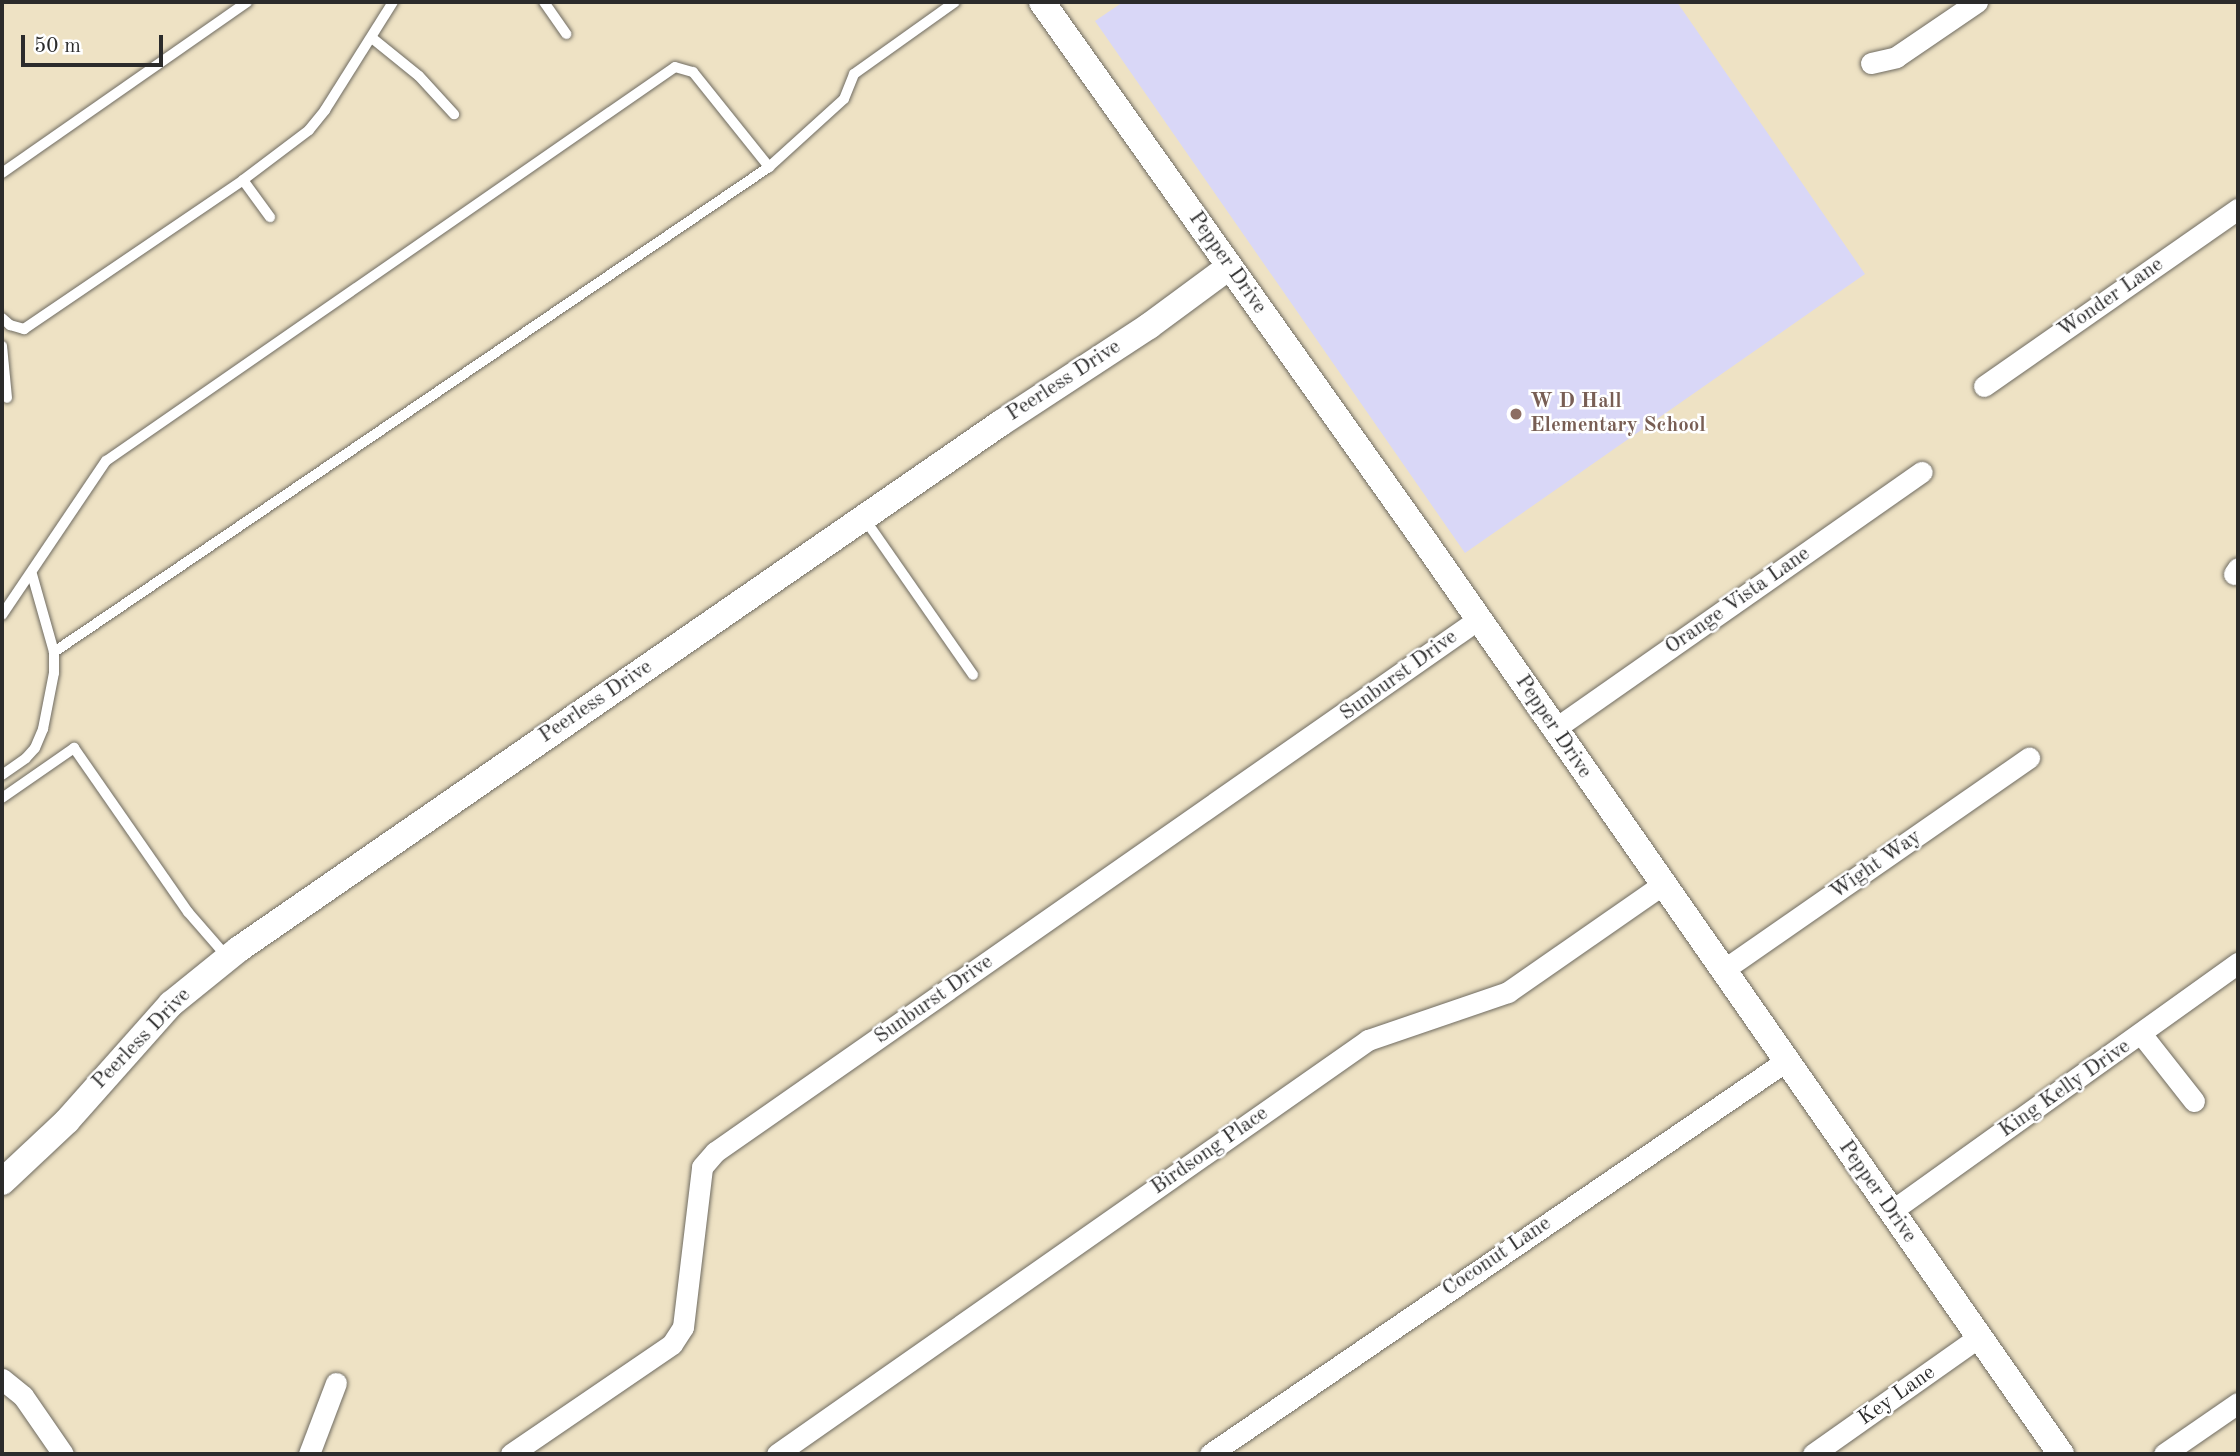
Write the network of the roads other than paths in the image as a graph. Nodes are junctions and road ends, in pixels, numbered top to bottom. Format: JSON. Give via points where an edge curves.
{"nodes":[{"id":1,"x":247,"y":2,"type":"edge"},
{"id":2,"x":393,"y":2,"type":"edge"},
{"id":3,"x":544,"y":2,"type":"edge"},
{"id":4,"x":955,"y":2,"type":"edge"},
{"id":5,"x":1042,"y":2,"type":"edge"},
{"id":6,"x":1977,"y":2,"type":"edge"},
{"id":7,"x":566,"y":34,"type":"dead end"},
{"id":8,"x":372,"y":38,"type":"junction"},
{"id":9,"x":1871,"y":63,"type":"dead end"},
{"id":10,"x":453,"y":114,"type":"dead end"},
{"id":11,"x":769,"y":167,"type":"junction"},
{"id":12,"x":2,"y":173,"type":"edge"},
{"id":13,"x":243,"y":180,"type":"junction"},
{"id":14,"x":2238,"y":209,"type":"edge"},
{"id":15,"x":270,"y":217,"type":"dead end"},
{"id":16,"x":1229,"y":267,"type":"junction"},
{"id":17,"x":2,"y":318,"type":"edge"},
{"id":18,"x":2,"y":346,"type":"edge"},
{"id":19,"x":1984,"y":386,"type":"dead end"},
{"id":20,"x":7,"y":398,"type":"dead end"},
{"id":21,"x":1922,"y":472,"type":"dead end"},
{"id":22,"x":864,"y":519,"type":"junction"},
{"id":23,"x":32,"y":574,"type":"junction"},
{"id":24,"x":2,"y":615,"type":"edge"},
{"id":25,"x":1477,"y":620,"type":"junction"},
{"id":26,"x":54,"y":652,"type":"junction"},
{"id":27,"x":974,"y":675,"type":"dead end"},
{"id":28,"x":1553,"y":730,"type":"junction"},
{"id":29,"x":2029,"y":758,"type":"dead end"},
{"id":30,"x":2,"y":775,"type":"edge"},
{"id":31,"x":2,"y":798,"type":"edge"},
{"id":32,"x":1662,"y":885,"type":"junction"},
{"id":33,"x":228,"y":958,"type":"junction"},
{"id":34,"x":2238,"y":963,"type":"edge"},
{"id":35,"x":1723,"y":971,"type":"junction"},
{"id":36,"x":2141,"y":1035,"type":"junction"},
{"id":37,"x":1786,"y":1062,"type":"junction"},
{"id":38,"x":2194,"y":1101,"type":"dead end"},
{"id":39,"x":2,"y":1182,"type":"edge"},
{"id":40,"x":1890,"y":1212,"type":"junction"},
{"id":41,"x":1979,"y":1336,"type":"junction"},
{"id":42,"x":2,"y":1379,"type":"edge"},
{"id":43,"x":336,"y":1382,"type":"dead end"},
{"id":44,"x":2238,"y":1403,"type":"edge"},
{"id":45,"x":63,"y":1454,"type":"edge"},
{"id":46,"x":309,"y":1454,"type":"edge"},
{"id":47,"x":511,"y":1454,"type":"edge"},
{"id":48,"x":778,"y":1454,"type":"edge"},
{"id":49,"x":1210,"y":1454,"type":"edge"},
{"id":50,"x":1813,"y":1454,"type":"edge"},
{"id":51,"x":2061,"y":1454,"type":"edge"},
{"id":52,"x":2164,"y":1454,"type":"edge"}],
"edges":[{"from":1,"to":12,"type":"lane"},
{"from":2,"to":8,"type":"lane"},
{"from":3,"to":7,"type":"lane"},
{"from":4,"to":11,"type":"lane","via":[[854,74],[844,99]]},
{"from":5,"to":16,"type":"street","name":"Pepper Drive"},
{"from":6,"to":9,"type":"street","via":[[1896,57]]},
{"from":8,"to":10,"type":"lane","via":[[419,76]]},
{"from":8,"to":13,"type":"lane","via":[[317,121]]},
{"from":11,"to":23,"type":"lane","via":[[693,72],[676,67],[106,461]]},
{"from":11,"to":26,"type":"lane"},
{"from":13,"to":15,"type":"lane"},
{"from":13,"to":17,"type":"lane","via":[[23,329]]},
{"from":14,"to":19,"type":"street","name":"Wonder Lane"},
{"from":16,"to":22,"type":"street","name":"Peerless Drive"},
{"from":16,"to":25,"type":"street","name":"Pepper Drive"},
{"from":18,"to":20,"type":"lane"},
{"from":21,"to":28,"type":"street","name":"Orange Vista Lane"},
{"from":22,"to":27,"type":"lane"},
{"from":22,"to":33,"type":"street","name":"Peerless Drive","via":[[316,893]]},
{"from":23,"to":24,"type":"lane"},
{"from":23,"to":26,"type":"lane"},
{"from":25,"to":28,"type":"street","name":"Pepper Drive"},
{"from":25,"to":47,"type":"street","name":"Sunburst Drive","via":[[715,1152],[702,1167],[683,1327],[672,1345]]},
{"from":26,"to":30,"type":"lane","via":[[43,729],[26,758]]},
{"from":28,"to":32,"type":"street","name":"Pepper Drive"},
{"from":29,"to":35,"type":"street","name":"Wight Way"},
{"from":31,"to":33,"type":"lane","via":[[74,748],[188,912]]},
{"from":32,"to":35,"type":"street","name":"Pepper Drive"},
{"from":32,"to":48,"type":"street","name":"Birdsong Place","via":[[1508,992],[1368,1040]]},
{"from":33,"to":39,"type":"street","name":"Peerless Drive","via":[[171,1003],[66,1121]]},
{"from":34,"to":36,"type":"street","name":"King Kelly Drive"},
{"from":35,"to":37,"type":"street","name":"Pepper Drive"},
{"from":36,"to":38,"type":"street"},
{"from":36,"to":40,"type":"street","name":"King Kelly Drive"},
{"from":37,"to":40,"type":"street","name":"Pepper Drive"},
{"from":37,"to":49,"type":"street","name":"Coconut Lane"},
{"from":40,"to":41,"type":"street","name":"Pepper Drive"},
{"from":41,"to":50,"type":"street","name":"Key Lane"},
{"from":41,"to":51,"type":"street","name":"Pepper Drive"},
{"from":42,"to":45,"type":"street","via":[[23,1396]]},
{"from":43,"to":46,"type":"street"},
{"from":44,"to":52,"type":"street"}]}
